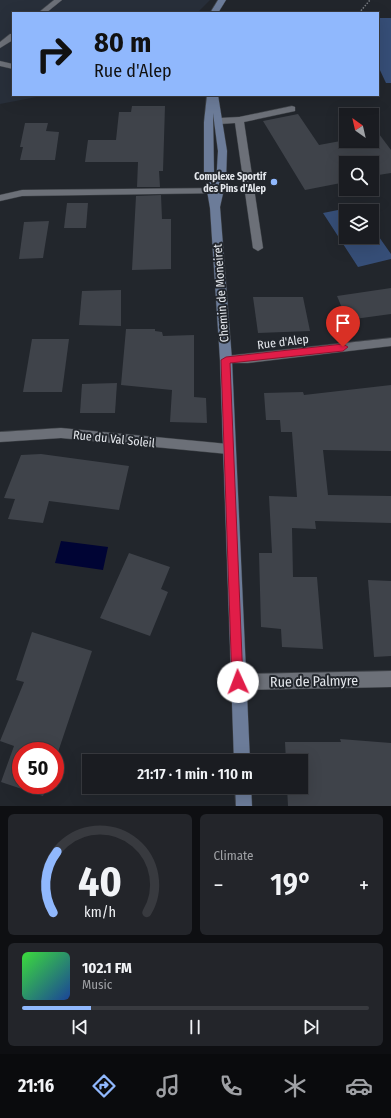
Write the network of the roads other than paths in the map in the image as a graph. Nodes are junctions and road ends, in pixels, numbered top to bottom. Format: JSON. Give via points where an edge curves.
{"nodes":[{"id":1,"x":58,"y":0,"type":"edge"},
{"id":2,"x":222,"y":0,"type":"edge"},
{"id":3,"x":43,"y":12,"type":"edge"},
{"id":4,"x":215,"y":12,"type":"edge"},
{"id":5,"x":12,"y":37,"type":"edge"},
{"id":6,"x":0,"y":46,"type":"edge"},
{"id":7,"x":0,"y":63,"type":"edge"},
{"id":8,"x":12,"y":67,"type":"edge"},
{"id":9,"x":211,"y":96,"type":"edge"},
{"id":10,"x":214,"y":96,"type":"edge"},
{"id":11,"x":292,"y":109,"type":"dead end"},
{"id":12,"x":239,"y":120,"type":"junction"},
{"id":13,"x":220,"y":121,"type":"junction"},
{"id":14,"x":217,"y":191,"type":"junction"},
{"id":15,"x":0,"y":198,"type":"edge"},
{"id":16,"x":258,"y":248,"type":"dead end"},
{"id":17,"x":391,"y":342,"type":"edge"},
{"id":18,"x":226,"y":360,"type":"junction"},
{"id":19,"x":0,"y":437,"type":"edge"},
{"id":20,"x":228,"y":449,"type":"junction"},
{"id":21,"x":391,"y":679,"type":"edge"},
{"id":22,"x":238,"y":682,"type":"junction"},
{"id":23,"x":242,"y":754,"type":"edge"},
{"id":24,"x":243,"y":794,"type":"edge"},
{"id":25,"x":244,"y":806,"type":"edge"}],
"edges":[{"from":1,"to":3,"type":"street"},
{"from":2,"to":4,"type":"main road"},
{"from":5,"to":6,"type":"street"},
{"from":7,"to":8,"type":"street"},
{"from":9,"to":14,"type":"main road","name":"Chemin de Moneiret","via":[[208,122],[209,173]]},
{"from":10,"to":13,"type":"main road","name":"Chemin de Moneiret"},
{"from":11,"to":12,"type":"street"},
{"from":12,"to":13,"type":"street"},
{"from":12,"to":16,"type":"street"},
{"from":13,"to":14,"type":"main road","name":"Chemin de Moneiret","via":[[223,170]]},
{"from":14,"to":15,"type":"street","via":[[22,193]]},
{"from":14,"to":18,"type":"main road","name":"Chemin de Moneiret","via":[[215,208]]},
{"from":17,"to":18,"type":"street","name":"Rue d'Alep"},
{"from":18,"to":20,"type":"main road","name":"Chemin de Moneiret"},
{"from":19,"to":20,"type":"street","name":"Rue du Val Soleil","via":[[61,433]]},
{"from":20,"to":22,"type":"main road","name":"Chemin de Moneiret"},
{"from":21,"to":22,"type":"street","name":"Rue de Palmyre"},
{"from":22,"to":23,"type":"main road","name":"Chemin de Moneiret"},
{"from":24,"to":25,"type":"main road"}]}
